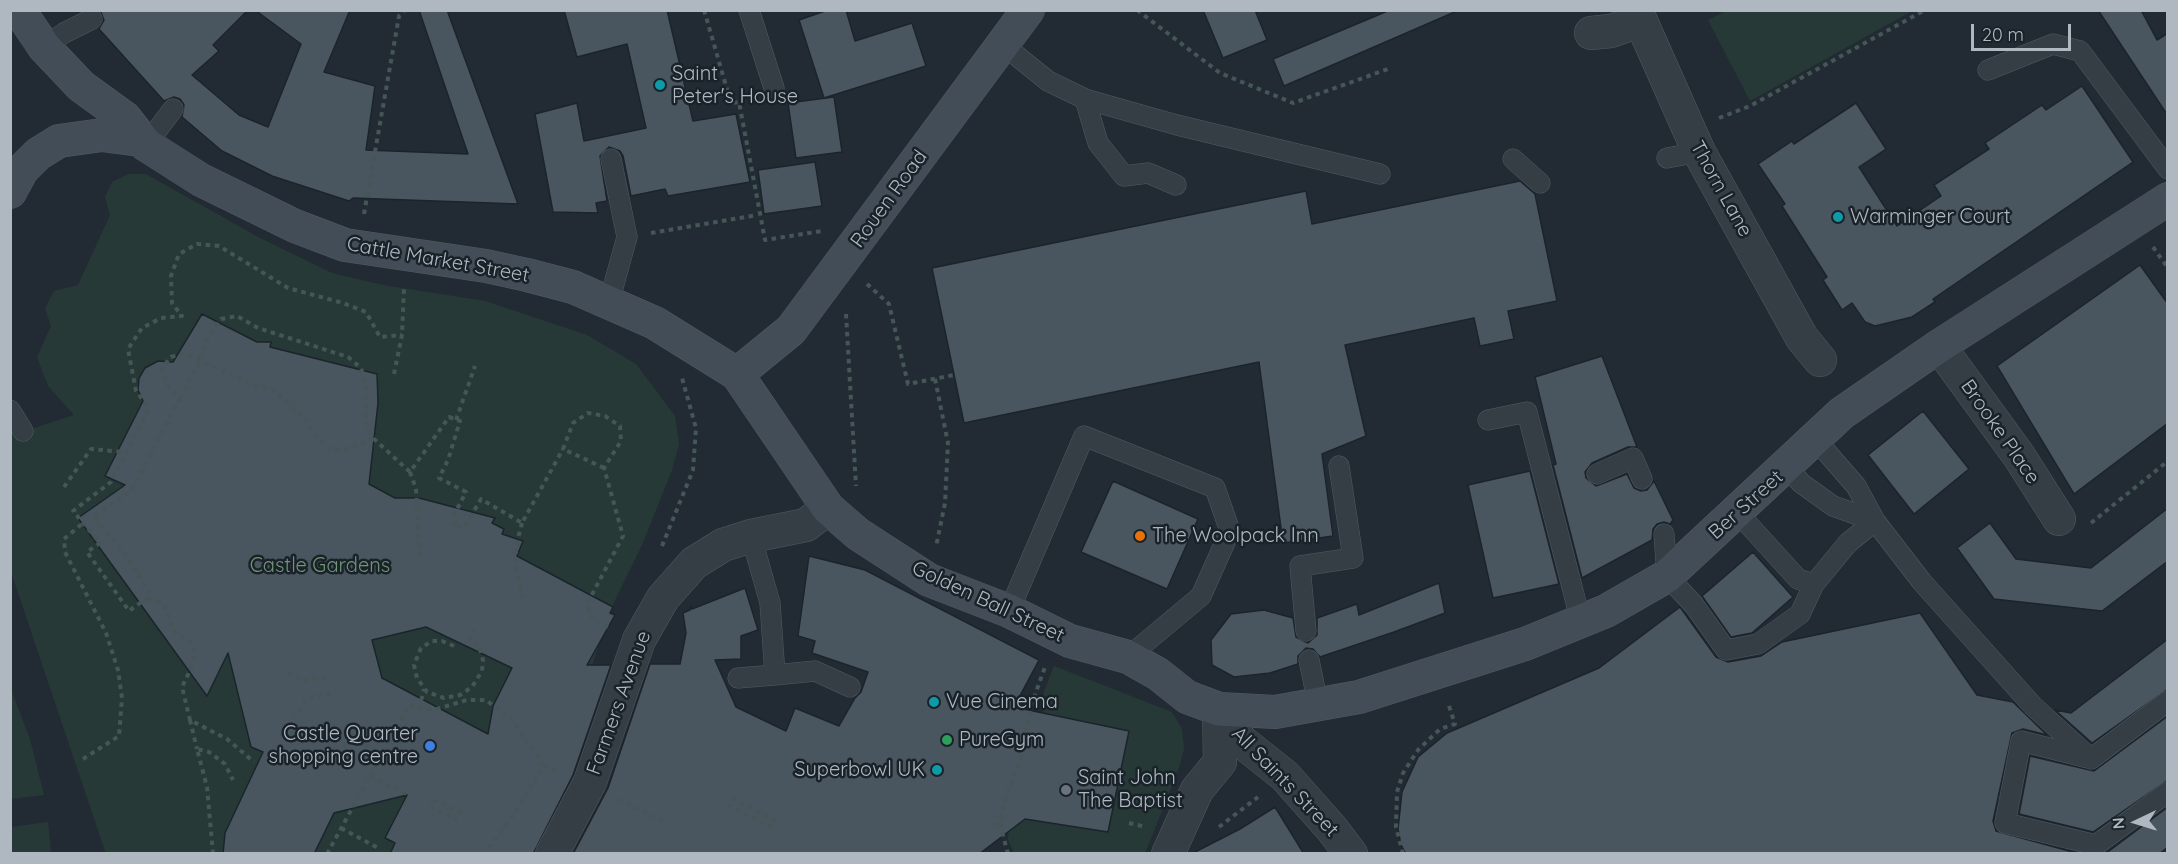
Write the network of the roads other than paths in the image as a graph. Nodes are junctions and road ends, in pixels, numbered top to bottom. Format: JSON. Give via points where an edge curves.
{"nodes":[{"id":1,"x":18,"y":10,"type":"edge"},
{"id":2,"x":749,"y":10,"type":"edge"},
{"id":3,"x":1028,"y":10,"type":"edge"},
{"id":4,"x":1638,"y":16,"type":"edge"},
{"id":5,"x":92,"y":19,"type":"dead end"},
{"id":6,"x":1591,"y":33,"type":"dead end"},
{"id":7,"x":1002,"y":44,"type":"junction"},
{"id":8,"x":44,"y":47,"type":"junction"},
{"id":9,"x":1988,"y":70,"type":"dead end"},
{"id":10,"x":774,"y":88,"type":"dead end"},
{"id":11,"x":1085,"y":99,"type":"junction"},
{"id":12,"x":173,"y":109,"type":"dead end"},
{"id":13,"x":1694,"y":141,"type":"junction"},
{"id":14,"x":143,"y":142,"type":"junction"},
{"id":15,"x":1667,"y":158,"type":"dead end"},
{"id":16,"x":611,"y":159,"type":"dead end"},
{"id":17,"x":1513,"y":159,"type":"dead end"},
{"id":18,"x":2168,"y":169,"type":"edge"},
{"id":19,"x":1380,"y":174,"type":"dead end"},
{"id":20,"x":1540,"y":183,"type":"dead end"},
{"id":21,"x":1176,"y":186,"type":"dead end"},
{"id":22,"x":10,"y":192,"type":"edge"},
{"id":23,"x":2168,"y":199,"type":"edge"},
{"id":24,"x":609,"y":302,"type":"junction"},
{"id":25,"x":1939,"y":346,"type":"junction"},
{"id":26,"x":1820,"y":360,"type":"dead end"},
{"id":27,"x":737,"y":374,"type":"junction"},
{"id":28,"x":10,"y":410,"type":"edge"},
{"id":29,"x":1488,"y":420,"type":"dead end"},
{"id":30,"x":23,"y":432,"type":"dead end"},
{"id":31,"x":1816,"y":440,"type":"junction"},
{"id":32,"x":1339,"y":465,"type":"dead end"},
{"id":33,"x":1787,"y":467,"type":"junction"},
{"id":34,"x":1597,"y":474,"type":"dead end"},
{"id":35,"x":1642,"y":479,"type":"dead end"},
{"id":36,"x":828,"y":508,"type":"junction"},
{"id":37,"x":1737,"y":512,"type":"junction"},
{"id":38,"x":2059,"y":519,"type":"road end"},
{"id":39,"x":1875,"y":521,"type":"junction"},
{"id":40,"x":1664,"y":534,"type":"dead end"},
{"id":41,"x":751,"y":536,"type":"junction"},
{"id":42,"x":1667,"y":576,"type":"junction"},
{"id":43,"x":1814,"y":584,"type":"junction"},
{"id":44,"x":1009,"y":611,"type":"junction"},
{"id":45,"x":1581,"y":622,"type":"junction"},
{"id":46,"x":1306,"y":631,"type":"dead end"},
{"id":47,"x":1128,"y":657,"type":"junction"},
{"id":48,"x":1309,"y":660,"type":"dead end"},
{"id":49,"x":775,"y":675,"type":"junction"},
{"id":50,"x":738,"y":678,"type":"dead end"},
{"id":51,"x":850,"y":687,"type":"dead end"},
{"id":52,"x":2168,"y":701,"type":"edge"},
{"id":53,"x":1318,"y":704,"type":"junction"},
{"id":54,"x":1219,"y":710,"type":"junction"},
{"id":55,"x":1275,"y":712,"type":"joint"},
{"id":56,"x":2091,"y":759,"type":"junction"},
{"id":57,"x":2168,"y":792,"type":"edge"},
{"id":58,"x":1167,"y":842,"type":"edge"},
{"id":59,"x":552,"y":854,"type":"edge"},
{"id":60,"x":1350,"y":854,"type":"edge"}],
"edges":[{"from":1,"to":8,"type":"street","name":"Cattle Market Street"},
{"from":2,"to":10,"type":"lane"},
{"from":3,"to":7,"type":"street","name":"Rouen Road"},
{"from":4,"to":6,"type":"street","via":[[1611,31]]},
{"from":4,"to":13,"type":"street","name":"Thorn Lane"},
{"from":5,"to":8,"type":"lane"},
{"from":7,"to":11,"type":"lane","via":[[1048,81]]},
{"from":7,"to":27,"type":"street","name":"Rouen Road","via":[[791,330]]},
{"from":8,"to":14,"type":"street","name":"Cattle Market Street","via":[[81,86],[125,118]]},
{"from":9,"to":18,"type":"lane","via":[[2053,44],[2080,51]]},
{"from":11,"to":19,"type":"lane"},
{"from":11,"to":21,"type":"lane","via":[[1098,143],[1124,176],[1148,172]]},
{"from":12,"to":14,"type":"lane"},
{"from":13,"to":15,"type":"lane"},
{"from":13,"to":26,"type":"street","name":"Thorn Lane","via":[[1802,338]]},
{"from":14,"to":22,"type":"street","name":"Cattle Market Street","via":[[102,135],[58,141],[22,170]]},
{"from":14,"to":24,"type":"street","name":"Cattle Market Street","via":[[251,207],[345,245],[527,275]]},
{"from":16,"to":24,"type":"lane","via":[[627,237]]},
{"from":17,"to":20,"type":"lane"},
{"from":23,"to":25,"type":"street","name":"Ber Street"},
{"from":24,"to":27,"type":"street","name":"Cattle Market Street","via":[[670,332]]},
{"from":25,"to":31,"type":"street","name":"Ber Street","via":[[1842,413]]},
{"from":25,"to":38,"type":"street","name":"Brooke Place","via":[[2019,456]]},
{"from":27,"to":36,"type":"street","name":"Golden Ball Street"},
{"from":28,"to":30,"type":"lane"},
{"from":29,"to":45,"type":"lane","via":[[1527,412]]},
{"from":31,"to":33,"type":"street","name":"Ber Street"},
{"from":31,"to":39,"type":"lane","via":[[1856,486]]},
{"from":32,"to":46,"type":"lane","via":[[1353,558],[1294,566]]},
{"from":33,"to":37,"type":"street","name":"Ber Street"},
{"from":33,"to":39,"type":"lane","via":[[1801,483],[1833,506]]},
{"from":34,"to":35,"type":"lane","via":[[1634,458]]},
{"from":36,"to":41,"type":"street","name":"Farmers Avenue","via":[[806,525]]},
{"from":36,"to":44,"type":"street","name":"Golden Ball Street","via":[[858,534],[928,580]]},
{"from":37,"to":42,"type":"street","name":"Ber Street"},
{"from":37,"to":43,"type":"lane","via":[[1798,579]]},
{"from":39,"to":43,"type":"lane","via":[[1848,543]]},
{"from":39,"to":56,"type":"lane","via":[[1922,582],[2033,706]]},
{"from":40,"to":42,"type":"lane"},
{"from":41,"to":49,"type":"lane","via":[[770,603]]},
{"from":41,"to":59,"type":"street","name":"Farmers Avenue","via":[[723,545],[694,563],[663,598],[639,640],[590,782]]},
{"from":42,"to":43,"type":"lane","via":[[1694,605],[1726,650],[1758,644],[1800,614]]},
{"from":42,"to":45,"type":"street","name":"Ber Street"},
{"from":44,"to":47,"type":"street","name":"Golden Ball Street","via":[[1070,640]]},
{"from":44,"to":47,"type":"lane","via":[[1084,436],[1215,488],[1230,531],[1202,596]]},
{"from":45,"to":53,"type":"street","name":"Ber Street","via":[[1359,697]]},
{"from":47,"to":54,"type":"street","name":"Golden Ball Street","via":[[1187,697]]},
{"from":48,"to":53,"type":"lane"},
{"from":49,"to":50,"type":"lane"},
{"from":49,"to":51,"type":"lane","via":[[815,671]]},
{"from":52,"to":56,"type":"lane"},
{"from":53,"to":55,"type":"street","name":"Ber Street"},
{"from":54,"to":55,"type":"street","name":"Golden Ball Street"},
{"from":54,"to":58,"type":"street","via":[[1220,762],[1197,790]]},
{"from":54,"to":60,"type":"street","name":"All Saints Street","via":[[1241,741],[1285,776]]},
{"from":56,"to":57,"type":"lane","via":[[2021,741],[2005,823],[2096,845]]}]}
